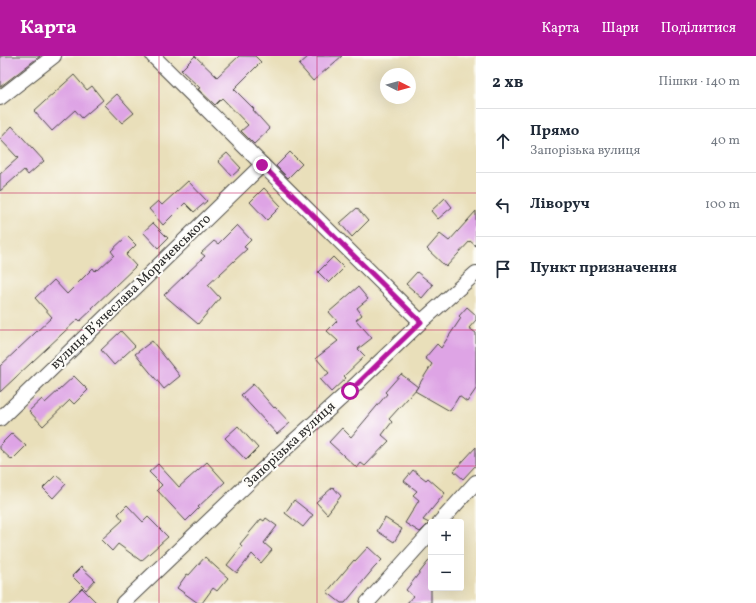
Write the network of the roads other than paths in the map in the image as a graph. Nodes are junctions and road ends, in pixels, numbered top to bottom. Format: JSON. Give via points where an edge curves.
{"nodes":[{"id":1,"x":54,"y":56,"type":"edge"},
{"id":2,"x":153,"y":56,"type":"edge"},
{"id":3,"x":0,"y":98,"type":"edge"},
{"id":4,"x":262,"y":165,"type":"junction"},
{"id":5,"x":476,"y":273,"type":"edge"},
{"id":6,"x":421,"y":322,"type":"junction"},
{"id":7,"x":0,"y":419,"type":"edge"},
{"id":8,"x":476,"y":482,"type":"edge"},
{"id":9,"x":443,"y":519,"type":"edge"},
{"id":10,"x":428,"y":535,"type":"edge"},
{"id":11,"x":123,"y":603,"type":"edge"},
{"id":12,"x":367,"y":603,"type":"edge"}],
"edges":[{"from":1,"to":3,"type":"street"},
{"from":2,"to":4,"type":"street"},
{"from":4,"to":6,"type":"street"},
{"from":4,"to":7,"type":"street","name":"вулиця В’ячеслава Морачевського"},
{"from":5,"to":6,"type":"street","name":"Запорізька вулиця"},
{"from":6,"to":11,"type":"street","name":"Запорізька вулиця"},
{"from":8,"to":9,"type":"street"},
{"from":10,"to":12,"type":"street"}]}
